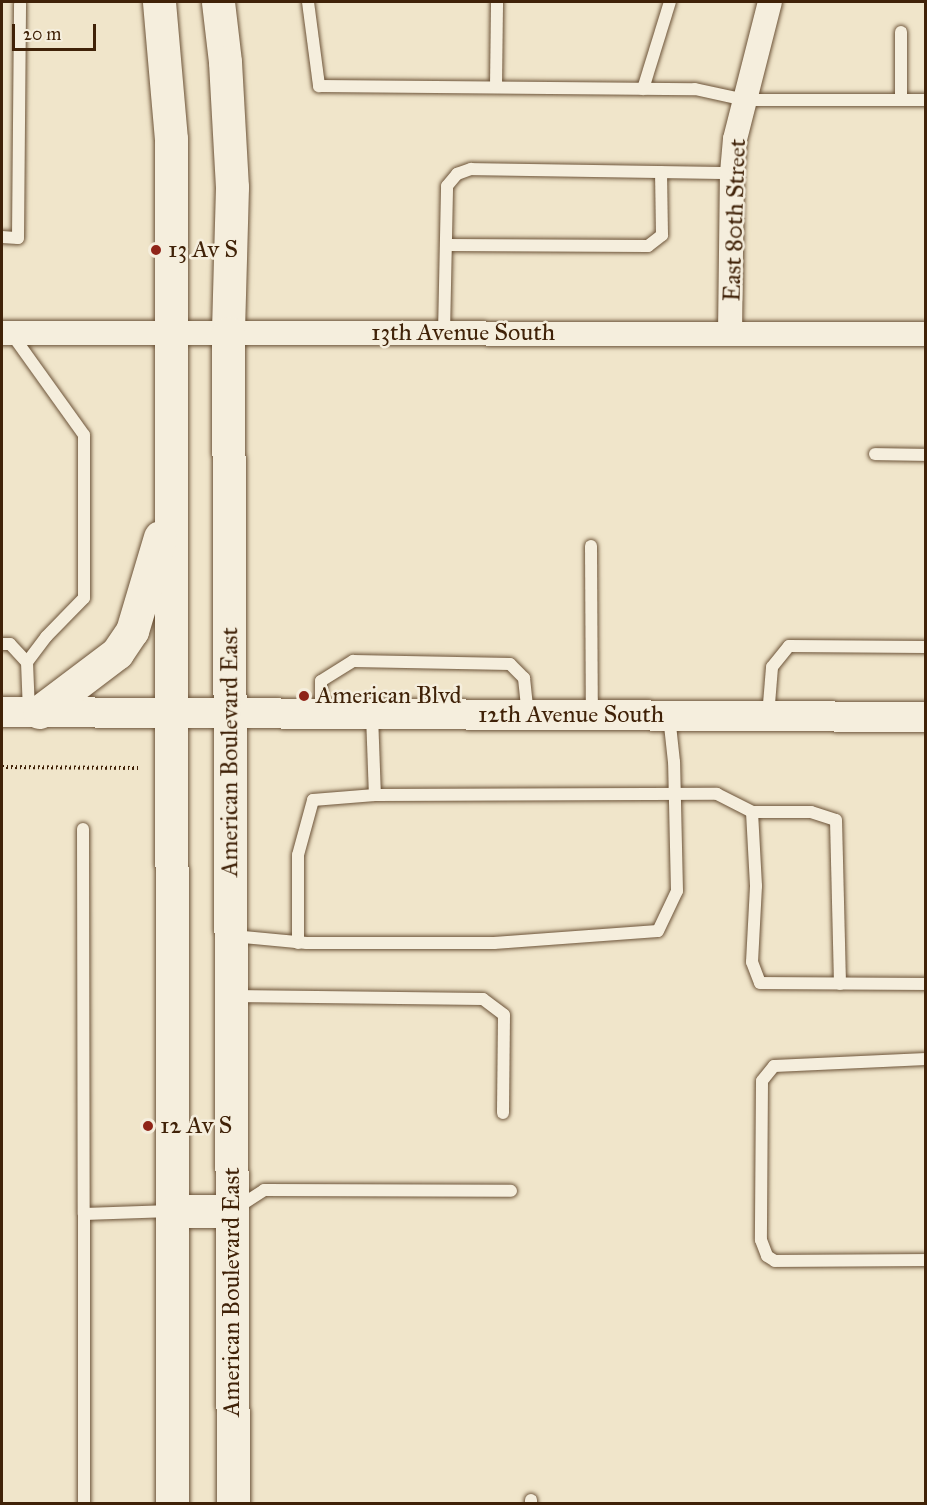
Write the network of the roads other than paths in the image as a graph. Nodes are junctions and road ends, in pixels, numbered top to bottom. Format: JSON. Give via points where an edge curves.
{"nodes":[{"id":1,"x":159,"y":2,"type":"edge"},
{"id":2,"x":218,"y":2,"type":"edge"},
{"id":3,"x":308,"y":2,"type":"edge"},
{"id":4,"x":496,"y":2,"type":"edge"},
{"id":5,"x":669,"y":2,"type":"edge"},
{"id":6,"x":770,"y":2,"type":"edge"},
{"id":7,"x":20,"y":4,"type":"dead end"},
{"id":8,"x":901,"y":32,"type":"dead end"},
{"id":9,"x":496,"y":87,"type":"junction"},
{"id":10,"x":643,"y":89,"type":"junction"},
{"id":11,"x":745,"y":100,"type":"junction"},
{"id":12,"x":901,"y":100,"type":"junction"},
{"id":13,"x":926,"y":100,"type":"edge"},
{"id":14,"x":661,"y":172,"type":"junction"},
{"id":15,"x":732,"y":173,"type":"junction"},
{"id":16,"x":2,"y":237,"type":"edge"},
{"id":17,"x":446,"y":245,"type":"junction"},
{"id":18,"x":6,"y":333,"type":"edge"},
{"id":19,"x":171,"y":333,"type":"junction"},
{"id":20,"x":228,"y":333,"type":"junction"},
{"id":21,"x":444,"y":333,"type":"junction"},
{"id":22,"x":730,"y":334,"type":"junction"},
{"id":23,"x":926,"y":334,"type":"edge"},
{"id":24,"x":875,"y":454,"type":"dead end"},
{"id":25,"x":926,"y":455,"type":"edge"},
{"id":26,"x":172,"y":494,"type":"junction"},
{"id":27,"x":591,"y":546,"type":"dead end"},
{"id":28,"x":2,"y":644,"type":"edge"},
{"id":29,"x":926,"y":646,"type":"edge"},
{"id":30,"x":27,"y":662,"type":"junction"},
{"id":31,"x":23,"y":712,"type":"edge"},
{"id":32,"x":172,"y":712,"type":"junction"},
{"id":33,"x":230,"y":713,"type":"junction"},
{"id":34,"x":321,"y":713,"type":"junction"},
{"id":35,"x":372,"y":714,"type":"junction"},
{"id":36,"x":528,"y":714,"type":"junction"},
{"id":37,"x":592,"y":715,"type":"junction"},
{"id":38,"x":669,"y":715,"type":"junction"},
{"id":39,"x":768,"y":716,"type":"junction"},
{"id":40,"x":926,"y":717,"type":"edge"},
{"id":41,"x":375,"y":795,"type":"junction"},
{"id":42,"x":675,"y":795,"type":"junction"},
{"id":43,"x":752,"y":812,"type":"junction"},
{"id":44,"x":83,"y":829,"type":"dead end"},
{"id":45,"x":230,"y":935,"type":"junction"},
{"id":46,"x":298,"y":943,"type":"junction"},
{"id":47,"x":840,"y":984,"type":"junction"},
{"id":48,"x":926,"y":984,"type":"edge"},
{"id":49,"x":230,"y":996,"type":"junction"},
{"id":50,"x":926,"y":1059,"type":"edge"},
{"id":51,"x":503,"y":1113,"type":"dead end"},
{"id":52,"x":511,"y":1191,"type":"dead end"},
{"id":53,"x":172,"y":1211,"type":"junction"},
{"id":54,"x":231,"y":1211,"type":"junction"},
{"id":55,"x":84,"y":1214,"type":"junction"},
{"id":56,"x":926,"y":1260,"type":"edge"},
{"id":57,"x":84,"y":1503,"type":"edge"},
{"id":58,"x":172,"y":1503,"type":"edge"},
{"id":59,"x":233,"y":1503,"type":"edge"}],
"edges":[{"from":1,"to":19,"type":"main road","via":[[171,139]]},
{"from":2,"to":20,"type":"main road","name":"American Boulevard East","via":[[232,187]]},
{"from":3,"to":9,"type":"lane","via":[[319,86]]},
{"from":4,"to":9,"type":"lane"},
{"from":5,"to":10,"type":"lane"},
{"from":6,"to":11,"type":"street","name":"East 80th Street"},
{"from":7,"to":16,"type":"lane","via":[[18,238]]},
{"from":8,"to":12,"type":"lane"},
{"from":9,"to":10,"type":"lane"},
{"from":10,"to":11,"type":"lane","via":[[695,89]]},
{"from":11,"to":12,"type":"lane"},
{"from":11,"to":15,"type":"street","name":"East 80th Street","via":[[735,139]]},
{"from":12,"to":13,"type":"lane"},
{"from":14,"to":15,"type":"lane"},
{"from":14,"to":17,"type":"lane","via":[[471,169],[457,174],[447,186]]},
{"from":14,"to":17,"type":"lane","via":[[662,235],[648,246]]},
{"from":15,"to":22,"type":"street","name":"East 80th Street"},
{"from":17,"to":21,"type":"lane"},
{"from":18,"to":19,"type":"street","name":"13th Avenue South"},
{"from":18,"to":30,"type":"lane","via":[[84,435],[84,598]]},
{"from":19,"to":20,"type":"street","name":"13th Avenue South"},
{"from":19,"to":26,"type":"main road"},
{"from":20,"to":21,"type":"street","name":"13th Avenue South"},
{"from":20,"to":33,"type":"main road","name":"American Boulevard East"},
{"from":21,"to":22,"type":"street","name":"13th Avenue South"},
{"from":22,"to":23,"type":"street","name":"13th Avenue South"},
{"from":24,"to":25,"type":"lane"},
{"from":26,"to":31,"type":"main road","via":[[132,631],[117,653]]},
{"from":26,"to":32,"type":"main road"},
{"from":27,"to":37,"type":"lane"},
{"from":28,"to":30,"type":"lane","via":[[10,644]]},
{"from":29,"to":39,"type":"lane","via":[[789,646],[772,666]]},
{"from":30,"to":31,"type":"lane"},
{"from":31,"to":32,"type":"street","name":"12th Avenue South"},
{"from":32,"to":33,"type":"street","name":"12th Avenue South"},
{"from":32,"to":53,"type":"main road"},
{"from":33,"to":34,"type":"street","name":"12th Avenue South"},
{"from":33,"to":45,"type":"main road","name":"American Boulevard East"},
{"from":34,"to":35,"type":"street","name":"12th Avenue South"},
{"from":34,"to":36,"type":"lane","via":[[321,681],[353,661],[510,664],[524,678]]},
{"from":35,"to":36,"type":"street","name":"12th Avenue South"},
{"from":35,"to":41,"type":"lane"},
{"from":36,"to":37,"type":"street","name":"12th Avenue South"},
{"from":37,"to":38,"type":"street","name":"12th Avenue South"},
{"from":38,"to":39,"type":"street","name":"12th Avenue South"},
{"from":38,"to":42,"type":"lane"},
{"from":39,"to":40,"type":"street","name":"12th Avenue South"},
{"from":41,"to":42,"type":"lane"},
{"from":41,"to":46,"type":"lane","via":[[312,800],[298,855]]},
{"from":42,"to":43,"type":"lane","via":[[717,794]]},
{"from":42,"to":46,"type":"lane","via":[[677,891],[658,931],[494,943]]},
{"from":43,"to":47,"type":"lane","via":[[811,812],[836,820]]},
{"from":43,"to":47,"type":"lane","via":[[756,886],[752,962],[760,983]]},
{"from":44,"to":55,"type":"lane"},
{"from":45,"to":46,"type":"lane"},
{"from":45,"to":49,"type":"main road","name":"American Boulevard East"},
{"from":47,"to":48,"type":"lane"},
{"from":49,"to":51,"type":"lane","via":[[483,999],[504,1015]]},
{"from":49,"to":54,"type":"main road","name":"American Boulevard East"},
{"from":50,"to":56,"type":"lane","via":[[774,1066],[762,1081],[761,1240],[767,1256],[775,1261]]},
{"from":52,"to":54,"type":"lane","via":[[264,1190]]},
{"from":53,"to":54,"type":"main road"},
{"from":53,"to":55,"type":"lane"},
{"from":53,"to":58,"type":"main road"},
{"from":54,"to":59,"type":"main road","name":"American Boulevard East"},
{"from":55,"to":57,"type":"lane"}]}
